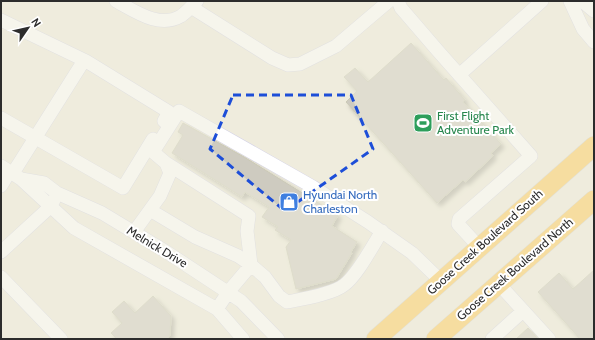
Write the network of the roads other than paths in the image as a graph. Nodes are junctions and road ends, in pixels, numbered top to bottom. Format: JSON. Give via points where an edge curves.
{"nodes":[{"id":1,"x":116,"y":1,"type":"edge"},
{"id":2,"x":389,"y":1,"type":"edge"},
{"id":3,"x":398,"y":1,"type":"edge"},
{"id":4,"x":542,"y":1,"type":"edge"},
{"id":5,"x":570,"y":1,"type":"edge"},
{"id":6,"x":582,"y":1,"type":"edge"},
{"id":7,"x":194,"y":4,"type":"edge"},
{"id":8,"x":594,"y":11,"type":"edge"},
{"id":9,"x":1,"y":20,"type":"edge"},
{"id":10,"x":594,"y":42,"type":"edge"},
{"id":11,"x":86,"y":61,"type":"junction"},
{"id":12,"x":459,"y":75,"type":"junction"},
{"id":13,"x":1,"y":118,"type":"edge"},
{"id":14,"x":166,"y":123,"type":"junction"},
{"id":15,"x":34,"y":137,"type":"junction"},
{"id":16,"x":594,"y":146,"type":"edge"},
{"id":17,"x":166,"y":163,"type":"junction"},
{"id":18,"x":11,"y":172,"type":"edge"},
{"id":19,"x":1,"y":186,"type":"edge"},
{"id":20,"x":57,"y":193,"type":"junction"},
{"id":21,"x":594,"y":200,"type":"edge"},
{"id":22,"x":50,"y":207,"type":"junction"},
{"id":23,"x":150,"y":210,"type":"junction"},
{"id":24,"x":382,"y":231,"type":"junction"},
{"id":25,"x":134,"y":232,"type":"junction"},
{"id":26,"x":479,"y":247,"type":"junction"},
{"id":27,"x":1,"y":252,"type":"edge"},
{"id":28,"x":251,"y":265,"type":"junction"},
{"id":29,"x":1,"y":277,"type":"edge"},
{"id":30,"x":441,"y":281,"type":"junction"},
{"id":31,"x":498,"y":283,"type":"junction"},
{"id":32,"x":229,"y":291,"type":"junction"},
{"id":33,"x":217,"y":309,"type":"junction"},
{"id":34,"x":523,"y":311,"type":"junction"},
{"id":35,"x":60,"y":339,"type":"edge"},
{"id":36,"x":242,"y":339,"type":"edge"},
{"id":37,"x":278,"y":339,"type":"edge"},
{"id":38,"x":376,"y":339,"type":"edge"},
{"id":39,"x":436,"y":339,"type":"edge"},
{"id":40,"x":492,"y":339,"type":"edge"},
{"id":41,"x":549,"y":339,"type":"edge"}],
"edges":[{"from":1,"to":7,"type":"street","via":[[160,21],[180,16]]},
{"from":2,"to":7,"type":"street","via":[[336,46],[300,64],[288,65],[272,58]]},
{"from":3,"to":12,"type":"street","via":[[401,8]]},
{"from":4,"to":12,"type":"street"},
{"from":5,"to":10,"type":"street","via":[[583,29]]},
{"from":6,"to":8,"type":"street"},
{"from":9,"to":11,"type":"street"},
{"from":11,"to":14,"type":"street","via":[[169,112]]},
{"from":11,"to":15,"type":"street","via":[[82,62]]},
{"from":12,"to":26,"type":"street","via":[[531,156],[459,219],[458,224]]},
{"from":13,"to":15,"type":"street"},
{"from":14,"to":15,"type":"street","via":[[123,188]]},
{"from":14,"to":17,"type":"street","via":[[153,152]]},
{"from":14,"to":24,"type":"street","via":[[179,111],[313,187]]},
{"from":15,"to":18,"type":"street"},
{"from":16,"to":26,"type":"highway","name":"Goose Creek Boulevard South"},
{"from":17,"to":23,"type":"street","via":[[170,173],[160,196]]},
{"from":17,"to":28,"type":"street","via":[[249,216],[247,231]]},
{"from":18,"to":19,"type":"street"},
{"from":18,"to":20,"type":"street","name":"Melnick Drive","via":[[44,183]]},
{"from":18,"to":22,"type":"street","name":"Melnick Drive"},
{"from":20,"to":22,"type":"street"},
{"from":20,"to":25,"type":"street","name":"Melnick Drive","via":[[102,213]]},
{"from":21,"to":31,"type":"highway","name":"Goose Creek Boulevard North"},
{"from":22,"to":27,"type":"street"},
{"from":22,"to":33,"type":"street","name":"Melnick Drive","via":[[74,228]]},
{"from":23,"to":25,"type":"street"},
{"from":23,"to":28,"type":"street","via":[[195,237],[238,256]]},
{"from":24,"to":28,"type":"street","via":[[354,274],[344,285],[331,292],[287,302]]},
{"from":24,"to":30,"type":"street","via":[[412,253]]},
{"from":25,"to":32,"type":"street","name":"Melnick Drive"},
{"from":26,"to":30,"type":"highway","name":"Goose Creek Boulevard South"},
{"from":28,"to":32,"type":"street"},
{"from":29,"to":35,"type":"street"},
{"from":30,"to":38,"type":"highway","name":"Goose Creek Boulevard South"},
{"from":31,"to":34,"type":"street"},
{"from":31,"to":39,"type":"highway","name":"Goose Creek Boulevard North"},
{"from":32,"to":33,"type":"street"},
{"from":32,"to":37,"type":"street","name":"Melnick Drive"},
{"from":33,"to":36,"type":"street","name":"Melnick Drive"},
{"from":34,"to":40,"type":"street"},
{"from":34,"to":41,"type":"street"}]}
